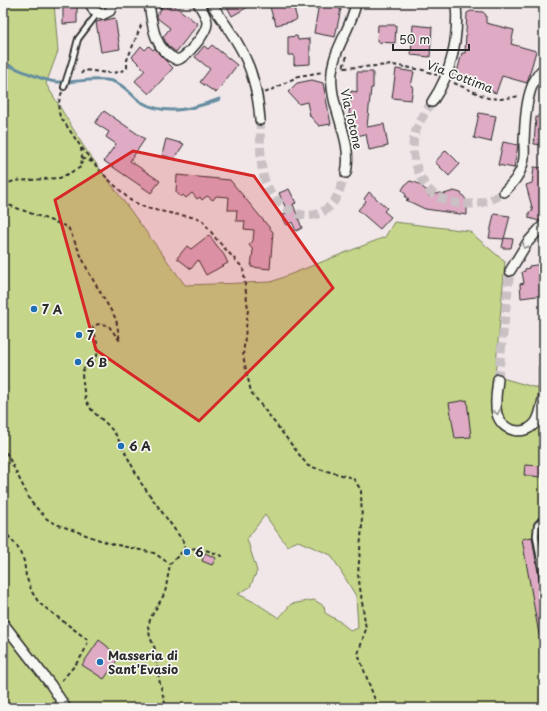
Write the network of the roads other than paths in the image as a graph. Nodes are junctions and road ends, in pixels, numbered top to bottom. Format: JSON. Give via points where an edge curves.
{"nodes":[{"id":1,"x":90,"y":3,"type":"edge"},
{"id":2,"x":113,"y":3,"type":"edge"},
{"id":3,"x":149,"y":3,"type":"edge"},
{"id":4,"x":198,"y":3,"type":"edge"},
{"id":5,"x":211,"y":3,"type":"edge"},
{"id":6,"x":356,"y":3,"type":"edge"},
{"id":7,"x":456,"y":3,"type":"edge"},
{"id":8,"x":97,"y":14,"type":"junction"},
{"id":9,"x":544,"y":68,"type":"edge"},
{"id":10,"x":64,"y":87,"type":"road end"},
{"id":11,"x":432,"y":102,"type":"tunnel mouth"},
{"id":12,"x":260,"y":120,"type":"tunnel mouth"},
{"id":13,"x":346,"y":173,"type":"tunnel mouth"},
{"id":14,"x":504,"y":192,"type":"tunnel mouth"},
{"id":15,"x":544,"y":224,"type":"edge"},
{"id":16,"x":510,"y":272,"type":"tunnel mouth"},
{"id":17,"x":544,"y":368,"type":"edge"},
{"id":18,"x":498,"y":379,"type":"tunnel mouth"},
{"id":19,"x":544,"y":393,"type":"edge"},
{"id":20,"x":544,"y":517,"type":"edge"},
{"id":21,"x":544,"y":584,"type":"edge"},
{"id":22,"x":3,"y":623,"type":"edge"},
{"id":23,"x":66,"y":708,"type":"edge"}],
"edges":[{"from":1,"to":8,"type":"street"},
{"from":2,"to":8,"type":"street","via":[[110,11],[102,15]]},
{"from":3,"to":4,"type":"street","via":[[155,36],[161,49],[177,60],[181,59],[201,37],[206,28],[207,22]]},
{"from":5,"to":12,"type":"street","via":[[246,59],[254,80]]},
{"from":6,"to":13,"type":"street","name":"Via Totone","via":[[332,71],[335,103],[349,154]]},
{"from":7,"to":11,"type":"street","via":[[456,34],[445,79]]},
{"from":8,"to":10,"type":"lane","via":[[78,39]]},
{"from":9,"to":14,"type":"street","via":[[536,77],[529,96],[523,163],[516,180]]},
{"from":15,"to":16,"type":"street","one_way":true,"via":[[527,243]]},
{"from":17,"to":19,"type":"street"},
{"from":18,"to":19,"type":"street","one_way":true,"via":[[496,406],[499,420],[512,431],[531,427],[540,413]]},
{"from":20,"to":21,"type":"lane","via":[[537,525],[536,536]]},
{"from":22,"to":23,"type":"street"}]}
